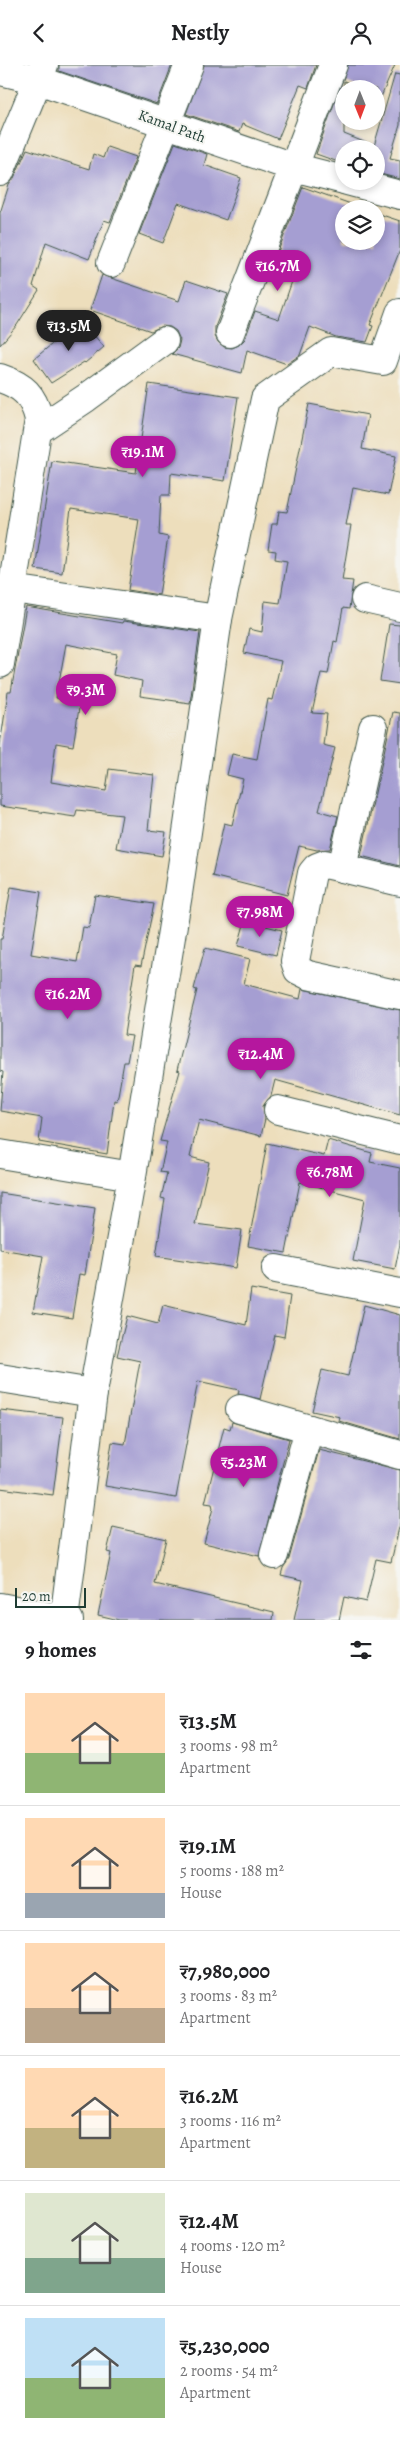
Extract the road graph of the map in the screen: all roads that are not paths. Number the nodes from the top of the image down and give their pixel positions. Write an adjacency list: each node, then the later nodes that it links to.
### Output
1 (189, 65): 5 (street)
2 (333, 65): 6 (street)
3 (0, 71): 4 (street, Kamal Path)
4 (41, 72): 5 (street, Kamal Path); 7 (street)
5 (166, 123): 6 (street, Kamal Path); 11 (street)
6 (293, 167): 8 (street, Kamal Path); 13 (street)
7 (0, 172)
8 (335, 178)
9 (380, 190): 10 (street, Kamal Path)
10 (400, 195)
11 (110, 263)
12 (400, 313): 20 (street)
13 (230, 333)
14 (164, 341): 16 (street)
15 (0, 378): 16 (street)
16 (38, 430): 17 (street)
17 (12, 589): 20 (street); 21 (street)
18 (365, 599): 19 (street)
19 (400, 607)
20 (218, 619): 29 (street)
21 (0, 664)
22 (373, 728): 23 (street)
23 (342, 868): 24 (street); 25 (street)
24 (400, 882)
25 (400, 995)
26 (278, 1110): 27 (street)
27 (400, 1140)
28 (0, 1155): 29 (street)
29 (132, 1176): 33 (street)
30 (276, 1269): 31 (street)
31 (400, 1293)
32 (0, 1378): 33 (street)
33 (92, 1393): 39 (street)
34 (240, 1409): 35 (street)
35 (309, 1429): 36 (street); 37 (street)
36 (400, 1455)
37 (274, 1555)
38 (0, 1607): 39 (street)
39 (66, 1620)

